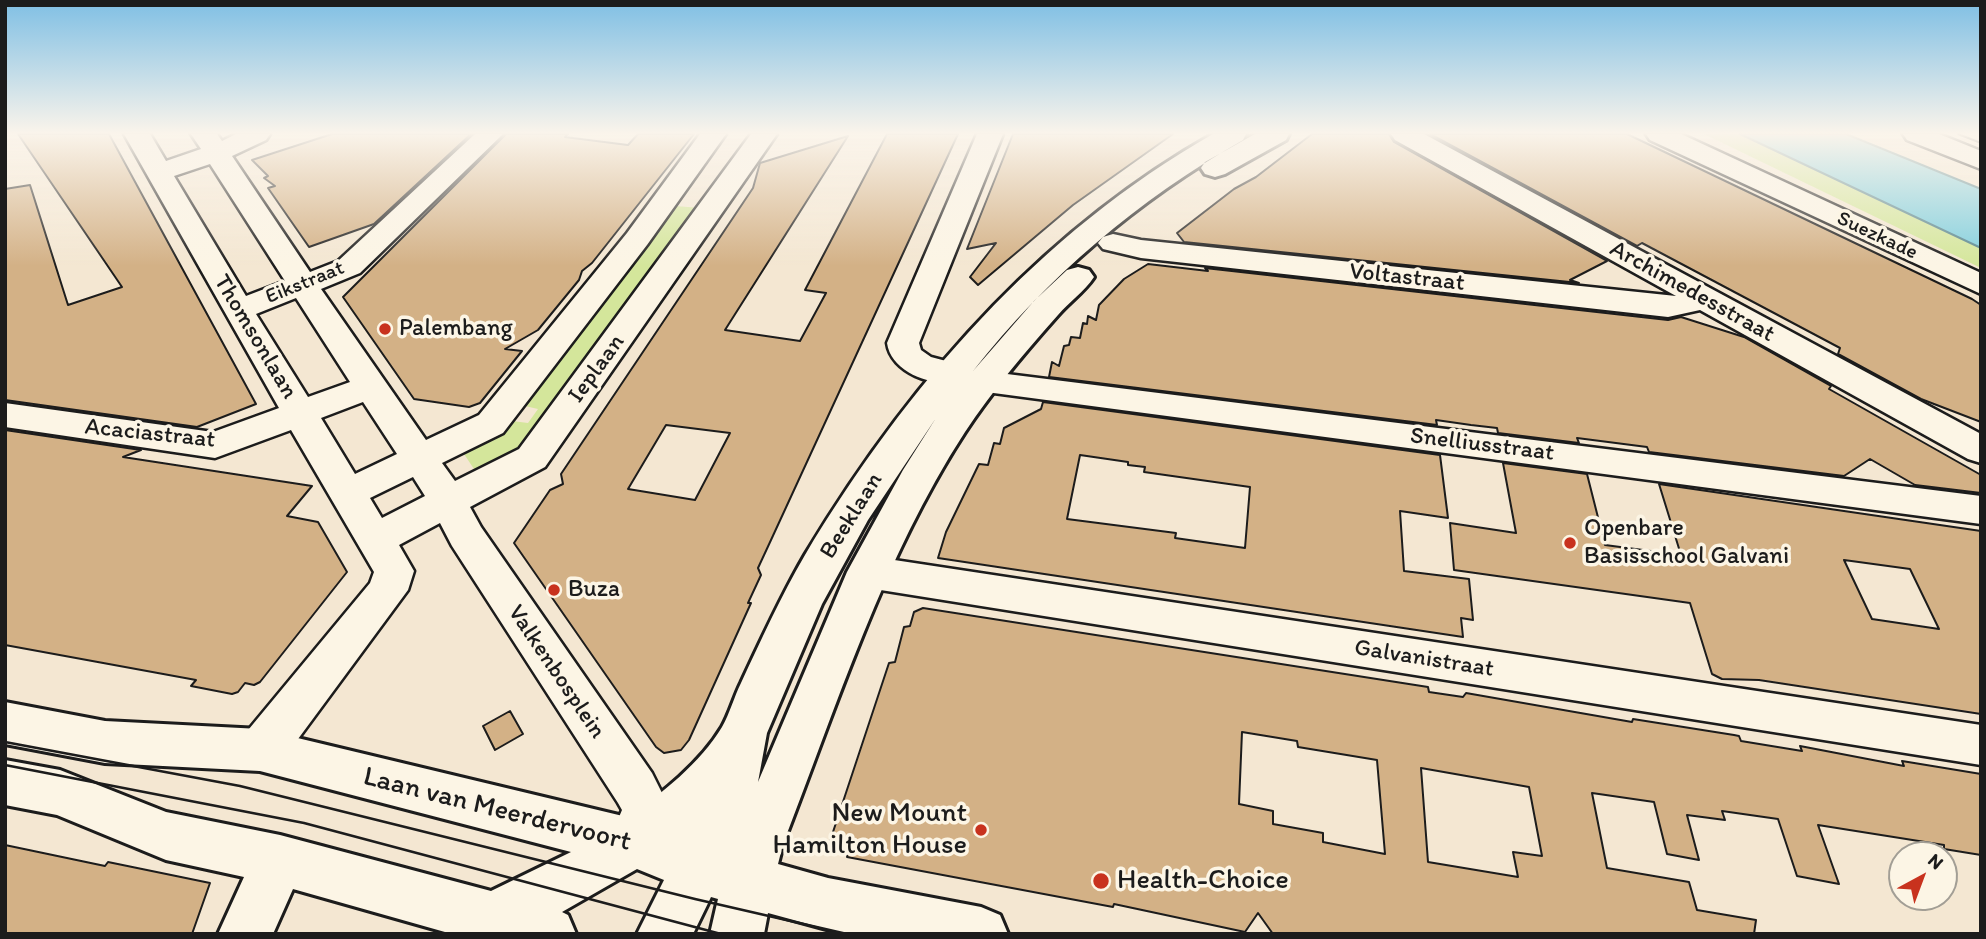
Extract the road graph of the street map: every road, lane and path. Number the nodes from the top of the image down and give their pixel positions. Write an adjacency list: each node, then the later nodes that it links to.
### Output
1 (161, 178): 15 (street, Thomsonlaan)
2 (233, 178): 12 (street)
3 (444, 178): 12 (street, Eikstraat)
4 (681, 178): 21 (street, Ieplaan)
5 (733, 178): 23 (street, Ieplaan)
6 (971, 178): 16 (street)
7 (1161, 178): 16 (street)
8 (1200, 178): 11 (street)
9 (1484, 178): 14 (street, Archimedesstraat)
10 (1752, 178): 13 (street, Suezkade)
11 (1113, 243): 14 (street, Voltastraat); 16 (street)
12 (304, 285): 15 (street, Eikstraat); 17 (street)
13 (1981, 285)
14 (1701, 297): 20 (street, Archimedesstraat)
15 (238, 310): 18 (street, Thomsonlaan)
16 (966, 377): 24 (street, Snelliusstraat); 26 (street, Beeklaan); 28 (street, Beeklaan)
17 (370, 387): 18 (street, Acaciastraat); 21 (street)
18 (301, 413): 19 (street, Acaciastraat); 22 (street, Thomsonlaan)
19 (5, 415)
20 (1981, 450)
21 (419, 461): 22 (street, Ieplaan); 23 (street)
22 (346, 494): 25 (street, Thomsonlaan)
23 (449, 502): 25 (street, Ieplaan); 32 (street, Valkenbosplein)
24 (1981, 510)
25 (374, 540): 30 (street)
26 (868, 572): 29 (street, Galvanistraat); 34 (street, Beeklaan)
27 (5, 723): 30 (street, Laan van Meerdervoort)
28 (742, 736): 32 (street); 34 (street, Beeklaan)
29 (1981, 745)
30 (260, 750): 32 (street, Laan van Meerdervoort)
31 (5, 782): 33 (street)
32 (632, 843): 34 (street, Laan van Meerdervoort); 35 (street)
33 (280, 860): 35 (street); 36 (street)
34 (724, 874): 38 (street, Beeklaan); 39 (street, Beeklaan); 40 (street, Laan van Meerdervoort)
35 (477, 926): 37 (street)
36 (245, 934)
37 (549, 934)
38 (664, 934)
39 (737, 934)
40 (981, 934)

